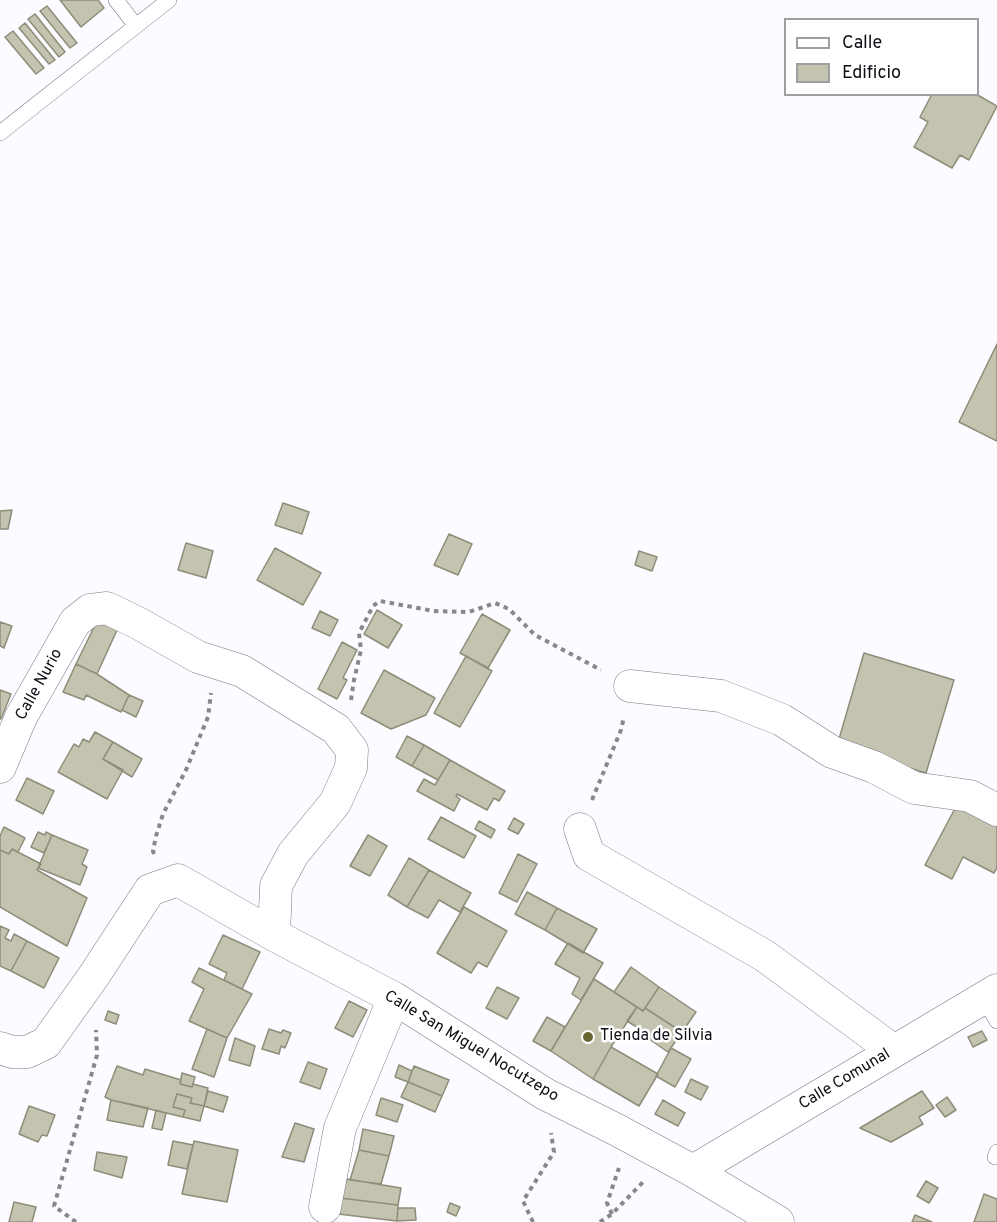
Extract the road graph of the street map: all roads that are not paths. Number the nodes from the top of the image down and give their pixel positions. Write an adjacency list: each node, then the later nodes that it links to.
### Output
1 (116, 0): 3 (lane)
2 (169, 0): 3 (lane)
3 (136, 26): 4 (lane)
4 (0, 134)
5 (630, 686): 7 (street)
6 (0, 767): 9 (street, Calle Nurio)
7 (997, 810)
8 (580, 829): 13 (street)
9 (274, 935): 10 (street, Calle San Miguel Nocutzepo); 12 (street, Calle San Miguel Nocutzepo)
10 (394, 998): 14 (street, Calle San Miguel Nocutzepo); 15 (street)
11 (993, 1003): 13 (street, Calle Comunal)
12 (13, 1050)
13 (894, 1051): 14 (street, Calle Comunal)
14 (693, 1171): 16 (street, Calle San Miguel Nocutzepo)
15 (325, 1207)
16 (778, 1222)

